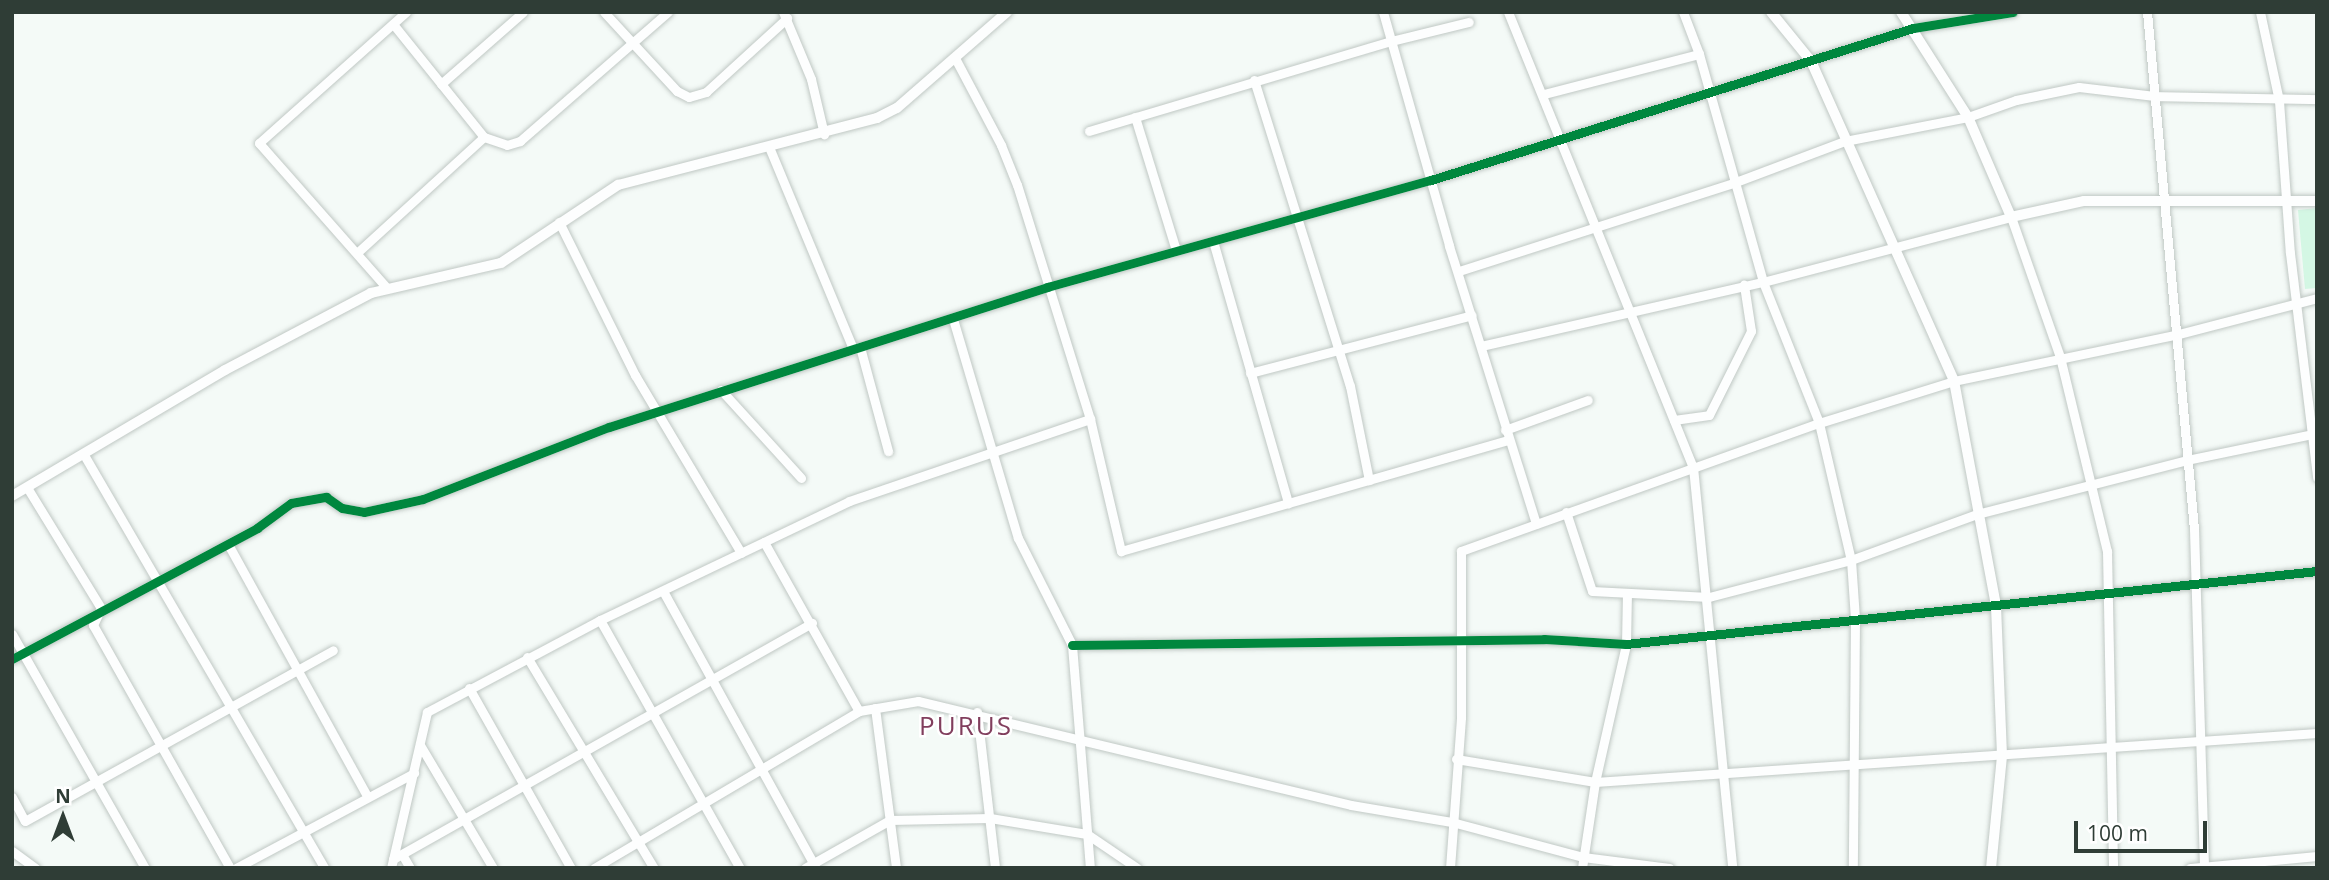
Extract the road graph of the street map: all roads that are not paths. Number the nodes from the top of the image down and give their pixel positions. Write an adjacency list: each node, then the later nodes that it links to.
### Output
1 (406, 12): 16 (street)
2 (523, 12): 24 (street)
3 (604, 12): 19 (street)
4 (668, 12): 19 (street)
5 (1007, 12): 21 (street)
6 (1383, 12): 18 (street)
7 (1508, 12): 26 (street)
8 (1683, 12): 20 (street)
9 (1771, 12): 22 (street)
10 (1900, 12): 17 (street)
11 (2013, 12): 17 (street)
12 (2147, 12): 27 (street)
13 (2260, 12): 29 (street)
14 (785, 15): 19 (street); 33 (street)
15 (1469, 22): 18 (street)
16 (393, 24): 24 (street); 50 (street)
17 (1913, 28): 22 (street); 31 (street)
18 (1391, 41): 23 (street); 38 (street)
19 (633, 45): 34 (street)
20 (1699, 54): 25 (street); 26 (street)
21 (956, 60): 33 (street); 55 (street)
22 (1811, 61): 25 (street); 36 (street)
23 (1254, 80): 30 (street); 43 (street)
24 (441, 84): 34 (street)
25 (1707, 92): 35 (street); 39 (street)
26 (1545, 94): 35 (street)
27 (2154, 96): 29 (street); 31 (street); 40 (street)
28 (2317, 99): 29 (street)
29 (2279, 101): 42 (street)
30 (1135, 117): 32 (street); 49 (street)
31 (1968, 117): 36 (street); 44 (street)
32 (1089, 131)
33 (824, 134): 37 (street)
34 (484, 137): 50 (street)
35 (1563, 138): 38 (street); 46 (street)
36 (1845, 141): 39 (street); 48 (street)
37 (769, 147): 45 (street); 63 (street)
38 (1431, 180): 43 (street); 51 (street)
39 (1733, 183): 46 (street); 52 (street)
40 (2164, 200): 42 (street); 44 (street); 61 (street)
41 (2317, 201): 42 (street)
42 (2286, 202): 57 (street)
43 (1295, 217): 47 (street); 64 (street)
44 (2011, 217): 48 (street); 65 (street)
45 (559, 222): 54 (street); 70 (street)
46 (1596, 228): 51 (street); 58 (street)
47 (1213, 241): 49 (street); 66 (street)
48 (1894, 248): 52 (street); 67 (street)
49 (1176, 250): 55 (street)
50 (359, 251): 54 (street)
51 (1459, 271): 59 (street)
52 (1763, 282): 53 (street); 73 (street)
53 (1744, 285): 58 (street); 72 (street)
54 (386, 287): 79 (street)
55 (1047, 288): 60 (street); 71 (street)
56 (2317, 298): 57 (street)
57 (2297, 305): 61 (street); 75 (street)
58 (1630, 310): 62 (street); 72 (street)
59 (1472, 315): 62 (street); 64 (street)
60 (953, 319): 63 (street); 78 (street)
61 (2175, 335): 65 (street); 80 (street)
62 (1481, 346): 74 (street)
63 (856, 348): 68 (street); 77 (street)
64 (1335, 349): 66 (street); 84 (street)
65 (2060, 357): 67 (street); 85 (street)
66 (1250, 373): 88 (street)
67 (1954, 382): 73 (street); 90 (street)
68 (722, 390): 70 (street); 83 (street)
69 (1588, 400): 74 (street)
70 (656, 412): 93 (street); 94 (street)
71 (1090, 419): 78 (street); 88 (street)
72 (1674, 420): 81 (street)
73 (1819, 423): 81 (street); 95 (street)
74 (1506, 430): 76 (street)
75 (2314, 434): 80 (street); 82 (street)
76 (1508, 440): 84 (street); 91 (street)
77 (888, 451)
78 (993, 452): 92 (street); 112 (street)
79 (85, 455): 86 (street); 97 (street)
80 (2187, 460): 85 (street); 98 (street)
81 (1693, 467): 89 (street); 102 (street)
82 (2317, 477)
83 (801, 478)
84 (1369, 480): 88 (street)
85 (2092, 483): 90 (street); 101 (street)
86 (27, 489): 87 (street); 104 (street)
87 (12, 496)
88 (1287, 503)
89 (1566, 512): 91 (street); 100 (street)
90 (1977, 514): 95 (street); 103 (street)
91 (1535, 524): 110 (street)
92 (764, 542): 94 (street); 107 (street)
93 (228, 544): 97 (street); 117 (street)
94 (741, 553): 99 (street)
95 (1851, 559): 102 (street); 105 (street)
96 (2317, 571): 98 (street)
97 (157, 579): 104 (street); 120 (street)
98 (2197, 584): 101 (street); 127 (street)
99 (663, 591): 106 (street); 118 (street)
100 (1627, 593): 102 (street); 111 (street)
101 (2111, 593): 103 (street); 130 (street)
102 (1709, 597): 109 (street)
103 (1996, 606): 105 (street); 132 (street)
104 (101, 608): 114 (street); 128 (street)
105 (1855, 619): 109 (street); 134 (street)
106 (600, 620): 115 (street); 124 (street)
107 (812, 623): 118 (street); 122 (street)
108 (12, 634): 114 (street)
109 (1710, 635): 111 (street); 137 (street)
110 (1462, 640): 111 (street); 112 (street); 133 (street)
111 (1626, 644): 139 (street)
112 (1072, 645): 126 (street)
113 (333, 650): 117 (street)
114 (25, 652): 116 (street); 138 (street)
115 (527, 657): 119 (street); 131 (street)
116 (12, 659)
117 (295, 672): 120 (street); 141 (street)
118 (713, 680): 124 (street); 135 (street)
119 (469, 688): 129 (street); 140 (street)
120 (230, 706): 128 (street); 148 (street)
121 (875, 708): 122 (street); 123 (street); 146 (street)
122 (859, 711): 135 (street)
123 (977, 712): 126 (street); 144 (street)
124 (652, 714): 131 (street); 143 (street)
125 (2317, 733): 127 (street)
126 (1076, 736): 147 (street); 149 (street)
127 (2198, 740): 130 (street); 157 (street)
128 (163, 744): 138 (street); 160 (street)
129 (420, 745): 136 (street); 145 (street)
130 (2109, 745): 132 (street); 179 (street)
131 (587, 751): 140 (street); 150 (street)
132 (2002, 756): 134 (street); 178 (street)
133 (1456, 759): 139 (street); 147 (street)
134 (1856, 765): 137 (street); 177 (street)
135 (763, 770): 143 (street); 156 (street)
136 (414, 773): 141 (street); 155 (street)
137 (1721, 774): 139 (street); 176 (street)
138 (97, 781): 142 (street); 159 (street)
139 (1595, 782): 154 (street)
140 (525, 787): 145 (street); 165 (street)
141 (367, 796): 148 (street)
142 (12, 797)
143 (702, 804): 150 (street); 168 (street)
144 (990, 818): 146 (street); 149 (street); 170 (street)
145 (464, 820): 152 (street); 164 (street)
146 (890, 820): 156 (street); 169 (street)
147 (1452, 822): 154 (street); 173 (street)
148 (303, 832): 161 (street); 162 (street)
149 (1087, 834): 171 (street); 172 (street)
150 (639, 841): 166 (street); 167 (street)
151 (12, 851): 158 (street)
152 (403, 856): 155 (street); 163 (street)
153 (2317, 856): 157 (street)
154 (1583, 857): 174 (street); 175 (street)
155 (392, 864)
156 (811, 866)
157 (2204, 867): 180 (street)
158 (35, 868)
159 (145, 868)
160 (230, 868)
161 (236, 868)
162 (324, 868)
163 (410, 868)
164 (493, 868)
165 (571, 868)
166 (594, 868)
167 (654, 868)
168 (740, 868)
169 (896, 868)
170 (995, 868)
171 (1090, 868)
172 (1137, 868)
173 (1450, 868)
174 (1582, 868)
175 (1669, 868)
176 (1732, 868)
177 (1853, 868)
178 (1991, 868)
179 (2113, 868)
180 (2190, 868)

